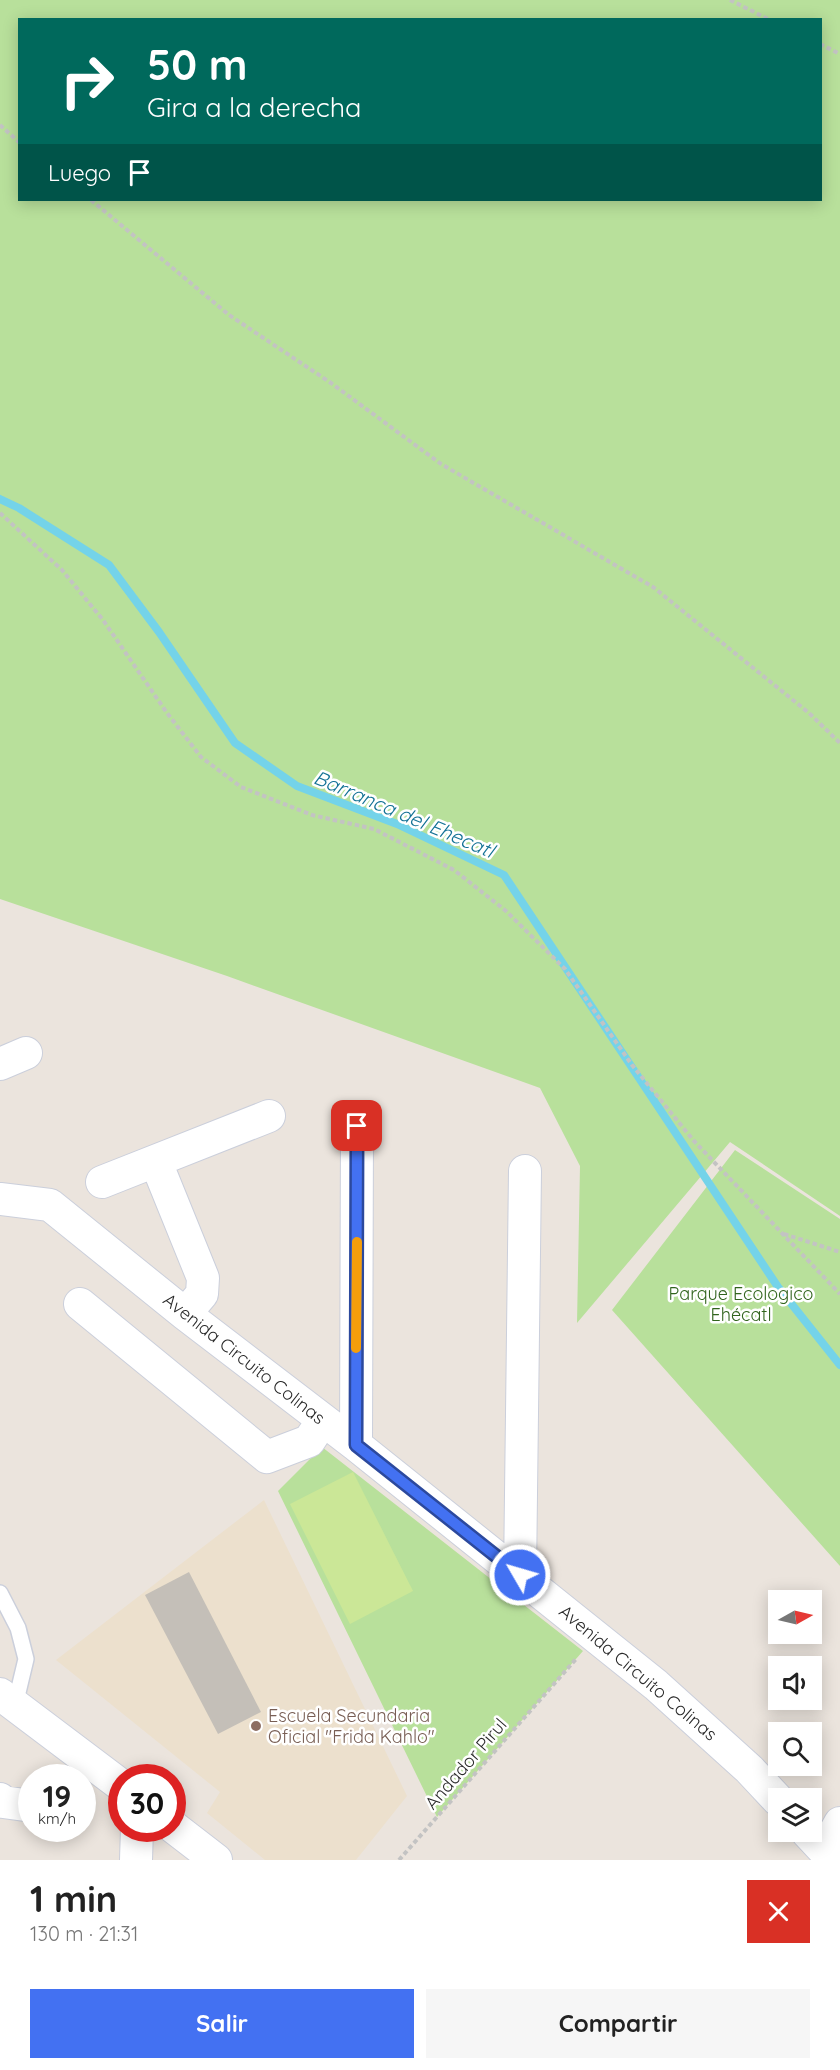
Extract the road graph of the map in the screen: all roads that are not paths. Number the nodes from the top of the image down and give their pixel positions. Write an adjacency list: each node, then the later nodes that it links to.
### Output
1 (269, 1116): 3 (street)
2 (357, 1126): 10 (street)
3 (156, 1162): 5 (street); 8 (street)
4 (525, 1172): 11 (street)
5 (102, 1182)
6 (0, 1199): 8 (street, Avenida Circuito Colinas)
7 (81, 1304): 9 (street)
8 (185, 1314): 9 (street, Avenida Circuito Colinas)
9 (323, 1420): 10 (street, Avenida Circuito Colinas)
10 (356, 1445): 11 (street, Avenida Circuito Colinas)
11 (520, 1575): 15 (street, Avenida Circuito Colinas)
12 (0, 1593): 13 (lane)
13 (8, 1700): 14 (street)
14 (72, 1764)
15 (768, 1789)
16 (0, 1799): 17 (street)
17 (18, 1804)
18 (840, 1823): 21 (street)
19 (186, 1837): 23 (street)
20 (136, 1842): 22 (street)
21 (821, 1847)
22 (136, 1860)
23 (216, 1860)

